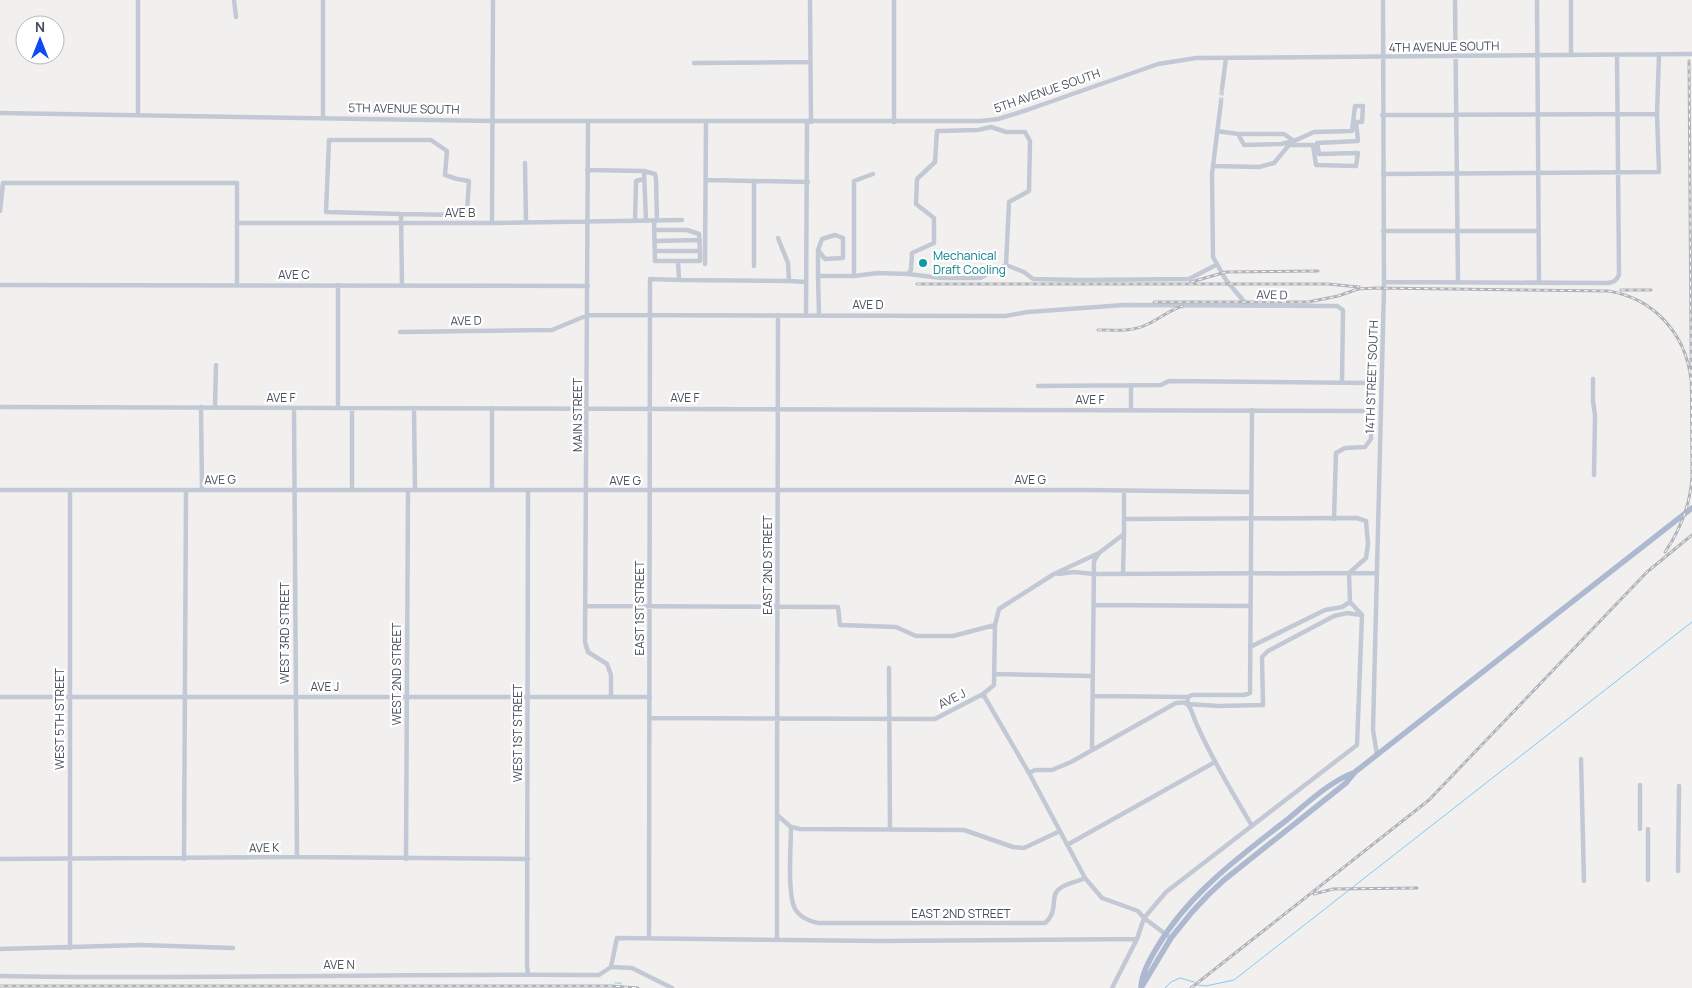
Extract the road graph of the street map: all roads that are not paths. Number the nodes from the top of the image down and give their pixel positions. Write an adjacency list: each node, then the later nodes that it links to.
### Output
1 (138, 0): 26 (street)
2 (234, 0): 11 (street)
3 (324, 0): 32 (street)
4 (493, 0): 33 (street)
5 (810, 0): 21 (street)
6 (894, 0): 37 (street)
7 (1383, 0): 20 (street, 14TH STREET SOUTH)
8 (1456, 0): 16 (street)
9 (1537, 0): 17 (street)
10 (1571, 0): 15 (street)
11 (236, 17)
12 (1617, 54): 13 (street, 4TH AVENUE SOUTH); 15 (street, 4TH AVENUE SOUTH); 30 (street)
13 (1659, 54): 14 (street, 4TH AVENUE SOUTH); 31 (street)
14 (1692, 54)
15 (1571, 55): 17 (street, 4TH AVENUE SOUTH)
16 (1456, 56): 17 (street, 4TH AVENUE SOUTH); 20 (street, 4TH AVENUE SOUTH); 28 (street)
17 (1538, 56): 29 (street)
18 (1196, 58): 19 (street, 4TH AVENUE SOUTH); 37 (street, 5TH AVENUE SOUTH)
19 (1226, 58): 20 (street, 4TH AVENUE SOUTH); 23 (street)
20 (1382, 58): 27 (street, 14TH STREET SOUTH)
21 (810, 62): 22 (street); 36 (street)
22 (694, 63)
23 (1222, 89)
24 (1220, 102): 38 (street)
25 (0, 113): 26 (street, 5TH AVENUE SOUTH)
26 (138, 114): 32 (street, 5TH AVENUE SOUTH)
27 (1382, 114): 28 (street); 49 (street, 14TH STREET SOUTH)
28 (1457, 114): 29 (street); 46 (street)
29 (1538, 114): 30 (street); 47 (street)
30 (1618, 114): 31 (street); 45 (street)
31 (1657, 114): 45 (street)
32 (324, 117): 33 (street, 5TH AVENUE SOUTH)
33 (492, 121): 34 (street, 5TH AVENUE SOUTH); 64 (street)
34 (588, 121): 35 (street, 5TH AVENUE SOUTH); 43 (street, MAIN STREET)
35 (706, 122): 36 (street, 5TH AVENUE SOUTH); 51 (street)
36 (809, 122): 37 (street, 5TH AVENUE SOUTH); 53 (street)
37 (894, 122)
38 (1217, 131): 39 (street); 42 (street)
39 (1238, 134): 40 (street); 40 (street)
40 (1294, 141): 42 (street)
41 (525, 163): 62 (street)
42 (1213, 166): 78 (street)
43 (587, 170): 44 (street); 58 (street, MAIN STREET)
44 (644, 171): 50 (street); 56 (street)
45 (1618, 172): 47 (street); 88 (street)
46 (1457, 173): 47 (street); 49 (street); 67 (street)
47 (1538, 173): 68 (street)
48 (873, 174): 82 (street)
49 (1383, 174): 66 (street, 14TH STREET SOUTH)
50 (644, 179): 59 (street); 60 (street)
51 (706, 180): 52 (street); 76 (street)
52 (754, 181): 53 (street); 79 (street)
53 (808, 182): 85 (street)
54 (0, 211): 61 (street)
55 (401, 214): 55 (street); 63 (street)
56 (655, 220): 57 (street, AVE B); 60 (street, AVE B); 65 (street)
57 (682, 220)
58 (588, 221): 59 (street, AVE B); 62 (street, AVE B); 93 (street, MAIN STREET)
59 (635, 221): 60 (street, AVE B)
60 (646, 221)
61 (237, 222): 63 (street, AVE B); 92 (street)
62 (526, 222): 64 (street, AVE B)
63 (402, 223): 64 (street, AVE B); 91 (street)
64 (492, 223)
65 (654, 230): 70 (street); 71 (street)
66 (1383, 231): 67 (street); 86 (street, 14TH STREET SOUTH)
67 (1458, 231): 68 (street); 87 (street)
68 (1538, 231): 88 (street)
69 (778, 238): 84 (street)
70 (700, 240): 71 (street); 73 (street)
71 (654, 241): 72 (street)
72 (655, 250): 73 (street); 75 (street)
73 (700, 250): 75 (street)
74 (818, 250): 74 (street); 81 (street)
75 (678, 261): 83 (street)
76 (705, 264)
77 (1006, 265): 78 (street); 80 (street); 80 (street)
78 (1216, 265): 94 (street)
79 (754, 266)
80 (908, 274): 82 (street)
81 (818, 276): 82 (street); 99 (street)
82 (854, 276)
83 (679, 280): 84 (street); 96 (street, EAST 1ST STREET)
84 (789, 281): 85 (street)
85 (806, 282): 98 (street)
86 (1384, 282): 87 (street); 145 (street, 14TH STREET SOUTH)
87 (1458, 282): 88 (street)
88 (1538, 283)
89 (0, 285): 92 (street, AVE C)
90 (338, 285): 91 (street, AVE C); 92 (street, AVE C); 110 (street)
91 (402, 285): 93 (street, AVE C)
92 (237, 286)
93 (588, 286): 95 (street, MAIN STREET)
94 (1247, 305): 99 (street, AVE D); 103 (street, AVE D)
95 (588, 315): 96 (street, AVE D); 100 (street, AVE D); 114 (street, MAIN STREET)
96 (650, 315): 97 (street, AVE D); 115 (street, EAST 1ST STREET)
97 (778, 315): 98 (street, AVE D); 116 (street, EAST 2ND STREET)
98 (806, 315): 99 (street, AVE D)
99 (819, 315)
100 (400, 332)
101 (216, 365): 108 (street)
102 (1593, 379): 120 (street)
103 (1342, 382): 104 (street); 119 (street)
104 (1131, 385): 105 (street); 117 (street)
105 (1038, 386)
106 (0, 407): 107 (street, AVE F)
107 (201, 407): 108 (street, AVE F); 123 (street)
108 (215, 407): 109 (street, AVE F)
109 (294, 408): 110 (street, AVE F); 124 (street, WEST 3RD STREET)
110 (338, 408): 111 (street, AVE F)
111 (352, 408): 112 (street, AVE F); 125 (street)
112 (414, 408): 113 (street, AVE F); 127 (street)
113 (492, 408): 114 (street, AVE F); 128 (street)
114 (588, 408): 115 (street, AVE F); 132 (street, MAIN STREET)
115 (650, 408): 116 (street, AVE F); 133 (street, EAST 1ST STREET)
116 (779, 409): 117 (street, AVE F); 129 (street, EAST 2ND STREET)
117 (1131, 410): 118 (street, AVE F)
118 (1252, 410): 119 (street, AVE F); 135 (street)
119 (1371, 411): 139 (street)
120 (1594, 475)
121 (0, 490): 122 (street, AVE G)
122 (70, 490): 130 (street, AVE G); 161 (street, WEST 5TH STREET)
123 (202, 490): 124 (street, AVE G); 130 (street, AVE G)
124 (295, 490): 125 (street, AVE G); 165 (street, WEST 3RD STREET)
125 (352, 490): 126 (street, AVE G)
126 (408, 490): 127 (street, AVE G); 166 (street, WEST 2ND STREET)
127 (415, 490): 128 (street, AVE G)
128 (492, 490): 131 (street, AVE G)
129 (778, 490): 133 (street, AVE G); 134 (street, AVE G); 151 (street, EAST 2ND STREET)
130 (186, 491): 164 (street)
131 (528, 491): 132 (street, AVE G); 167 (street, WEST 1ST STREET)
132 (587, 491): 133 (street, AVE G); 150 (street, MAIN STREET)
133 (650, 491): 153 (street, EAST 1ST STREET)
134 (1124, 491): 135 (street, AVE G); 138 (street)
135 (1250, 492): 137 (street)
136 (1692, 508): 176 (main road)
137 (1250, 518): 138 (street); 139 (street); 143 (street)
138 (1125, 519): 140 (street)
139 (1334, 519): 144 (street)
140 (1124, 534): 141 (street); 142 (street)
141 (1099, 553): 146 (street); 147 (street)
142 (1124, 573): 143 (street); 147 (street)
143 (1250, 573): 144 (street); 152 (street)
144 (1348, 573): 145 (street); 148 (street)
145 (1376, 573): 176 (street, 14TH STREET SOUTH)
146 (1054, 574): 147 (street); 155 (street)
147 (1094, 574): 149 (street)
148 (1350, 602): 154 (street); 156 (street)
149 (1094, 605): 152 (street); 159 (street)
150 (586, 606): 153 (street); 169 (street, MAIN STREET)
151 (778, 606): 153 (street); 155 (street); 173 (street, EAST 2ND STREET)
152 (1250, 606): 156 (street)
153 (650, 607): 170 (street, EAST 1ST STREET)
154 (1362, 615): 171 (street); 184 (street)
155 (995, 625): 158 (street)
156 (1250, 647): 168 (street)
157 (889, 668): 174 (street)
158 (996, 674): 159 (street); 160 (street, AVE J)
159 (1093, 676): 162 (street)
160 (984, 694): 174 (street, AVE J); 180 (street)
161 (70, 696): 163 (street, AVE J); 164 (street, AVE J); 193 (street, WEST 5TH STREET)
162 (1094, 696): 168 (street); 175 (street)
163 (0, 697)
164 (184, 697): 165 (street, AVE J); 194 (street)
165 (295, 697): 166 (street, AVE J); 191 (street, WEST 3RD STREET)
166 (406, 697): 167 (street, AVE J); 195 (street, WEST 2ND STREET)
167 (528, 697): 169 (street, AVE J); 196 (street, WEST 1ST STREET)
168 (1188, 697): 171 (street)
169 (611, 698): 170 (street, AVE J)
170 (650, 698): 172 (street, EAST 1ST STREET)
171 (1187, 704): 175 (street); 178 (street)
172 (649, 718): 173 (street, AVE J); 203 (street, EAST 1ST STREET)
173 (778, 719): 174 (street, AVE J); 183 (street, EAST 2ND STREET)
174 (889, 719): 188 (street)
175 (1092, 750): 180 (street)
176 (1376, 755): 179 (main road)
177 (1581, 759): 200 (street)
178 (1215, 762): 184 (street); 190 (street)
179 (1355, 772): 202 (main road); 204 (main road)
180 (1028, 773): 189 (street)
181 (1640, 785): 186 (street)
182 (1679, 786): 197 (street)
183 (777, 815): 185 (street); 206 (street, EAST 2ND STREET)
184 (1252, 826): 201 (street)
185 (791, 827): 188 (street); 198 (street, EAST 2ND STREET)
186 (1640, 829)
187 (1648, 829): 199 (street)
188 (890, 830): 189 (street)
189 (1060, 831): 190 (street)
190 (1067, 845): 198 (street)
191 (297, 857): 194 (street, AVE K); 195 (street, AVE K)
192 (0, 859): 193 (street, AVE K)
193 (70, 859): 194 (street, AVE K); 208 (street, WEST 5TH STREET)
194 (184, 859)
195 (406, 859): 196 (street, AVE K)
196 (528, 859): 211 (street, WEST 1ST STREET)
197 (1678, 871)
198 (1085, 878): 201 (street)
199 (1648, 880)
200 (1584, 881)
201 (1144, 918): 202 (street); 205 (street)
202 (1166, 934): 204 (street); 215 (main road)
203 (649, 938): 206 (street); 210 (street)
204 (1172, 938): 215 (main road)
205 (1137, 939): 206 (street); 214 (street)
206 (777, 940)
207 (0, 948): 208 (street)
208 (70, 948): 209 (street)
209 (233, 948)
210 (611, 967): 211 (street, AVE N); 213 (street, AVE N)
211 (528, 974): 212 (street, AVE N)
212 (0, 976)
213 (672, 988)
214 (1112, 988)
215 (1141, 988)

